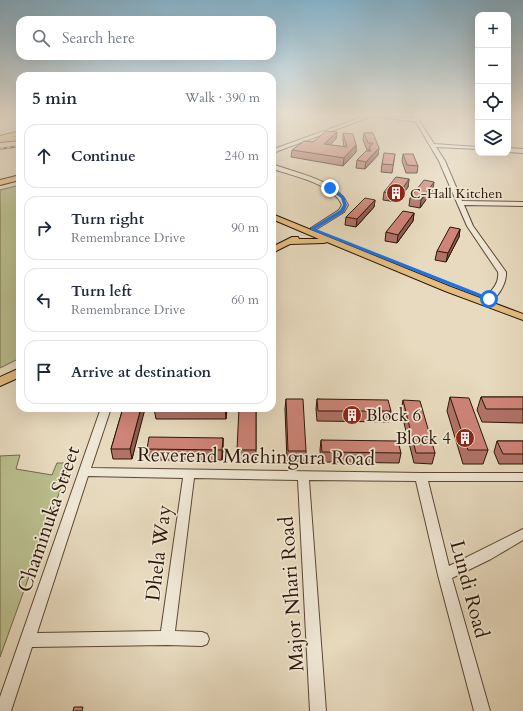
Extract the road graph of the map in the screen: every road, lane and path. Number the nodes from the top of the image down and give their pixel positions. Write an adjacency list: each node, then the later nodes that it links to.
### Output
1 (434, 147): 9 (street)
2 (511, 150): 3 (street)
3 (523, 151)
4 (276, 168): 13 (street)
5 (16, 178): 6 (highway)
6 (0, 183)
7 (16, 183): 8 (highway)
8 (0, 187)
9 (461, 203): 10 (street); 17 (street)
10 (523, 204)
11 (276, 214): 13 (main road)
12 (276, 217): 13 (main road)
13 (311, 230): 14 (main road); 15 (main road); 17 (main road)
14 (288, 242): 15 (main road); 16 (main road)
15 (338, 243): 17 (main road)
16 (276, 248)
17 (486, 301): 18 (main road); 19 (main road)
18 (523, 311)
19 (523, 317)
20 (16, 374): 21 (main road)
21 (0, 382)
22 (105, 412): 23 (street, Chaminuka Street)
23 (85, 472): 24 (street, Reverend Machingura Road); 32 (street, Chaminuka Street)
24 (189, 473): 25 (street, Reverend Machingura Road); 30 (street, Dhela Way)
25 (303, 475): 26 (street, Reverend Machingura Road); 34 (street, Major Nhari Road)
26 (421, 477): 27 (street, Reverend Machingura Road); 29 (street, Lundi Road)
27 (523, 477)
28 (523, 534): 29 (street)
29 (445, 575): 35 (street, Lundi Road)
30 (168, 638): 31 (street); 32 (street)
31 (202, 639)
32 (27, 640): 33 (street, Chaminuka Street)
33 (3, 711)
34 (318, 711)
35 (482, 711)

